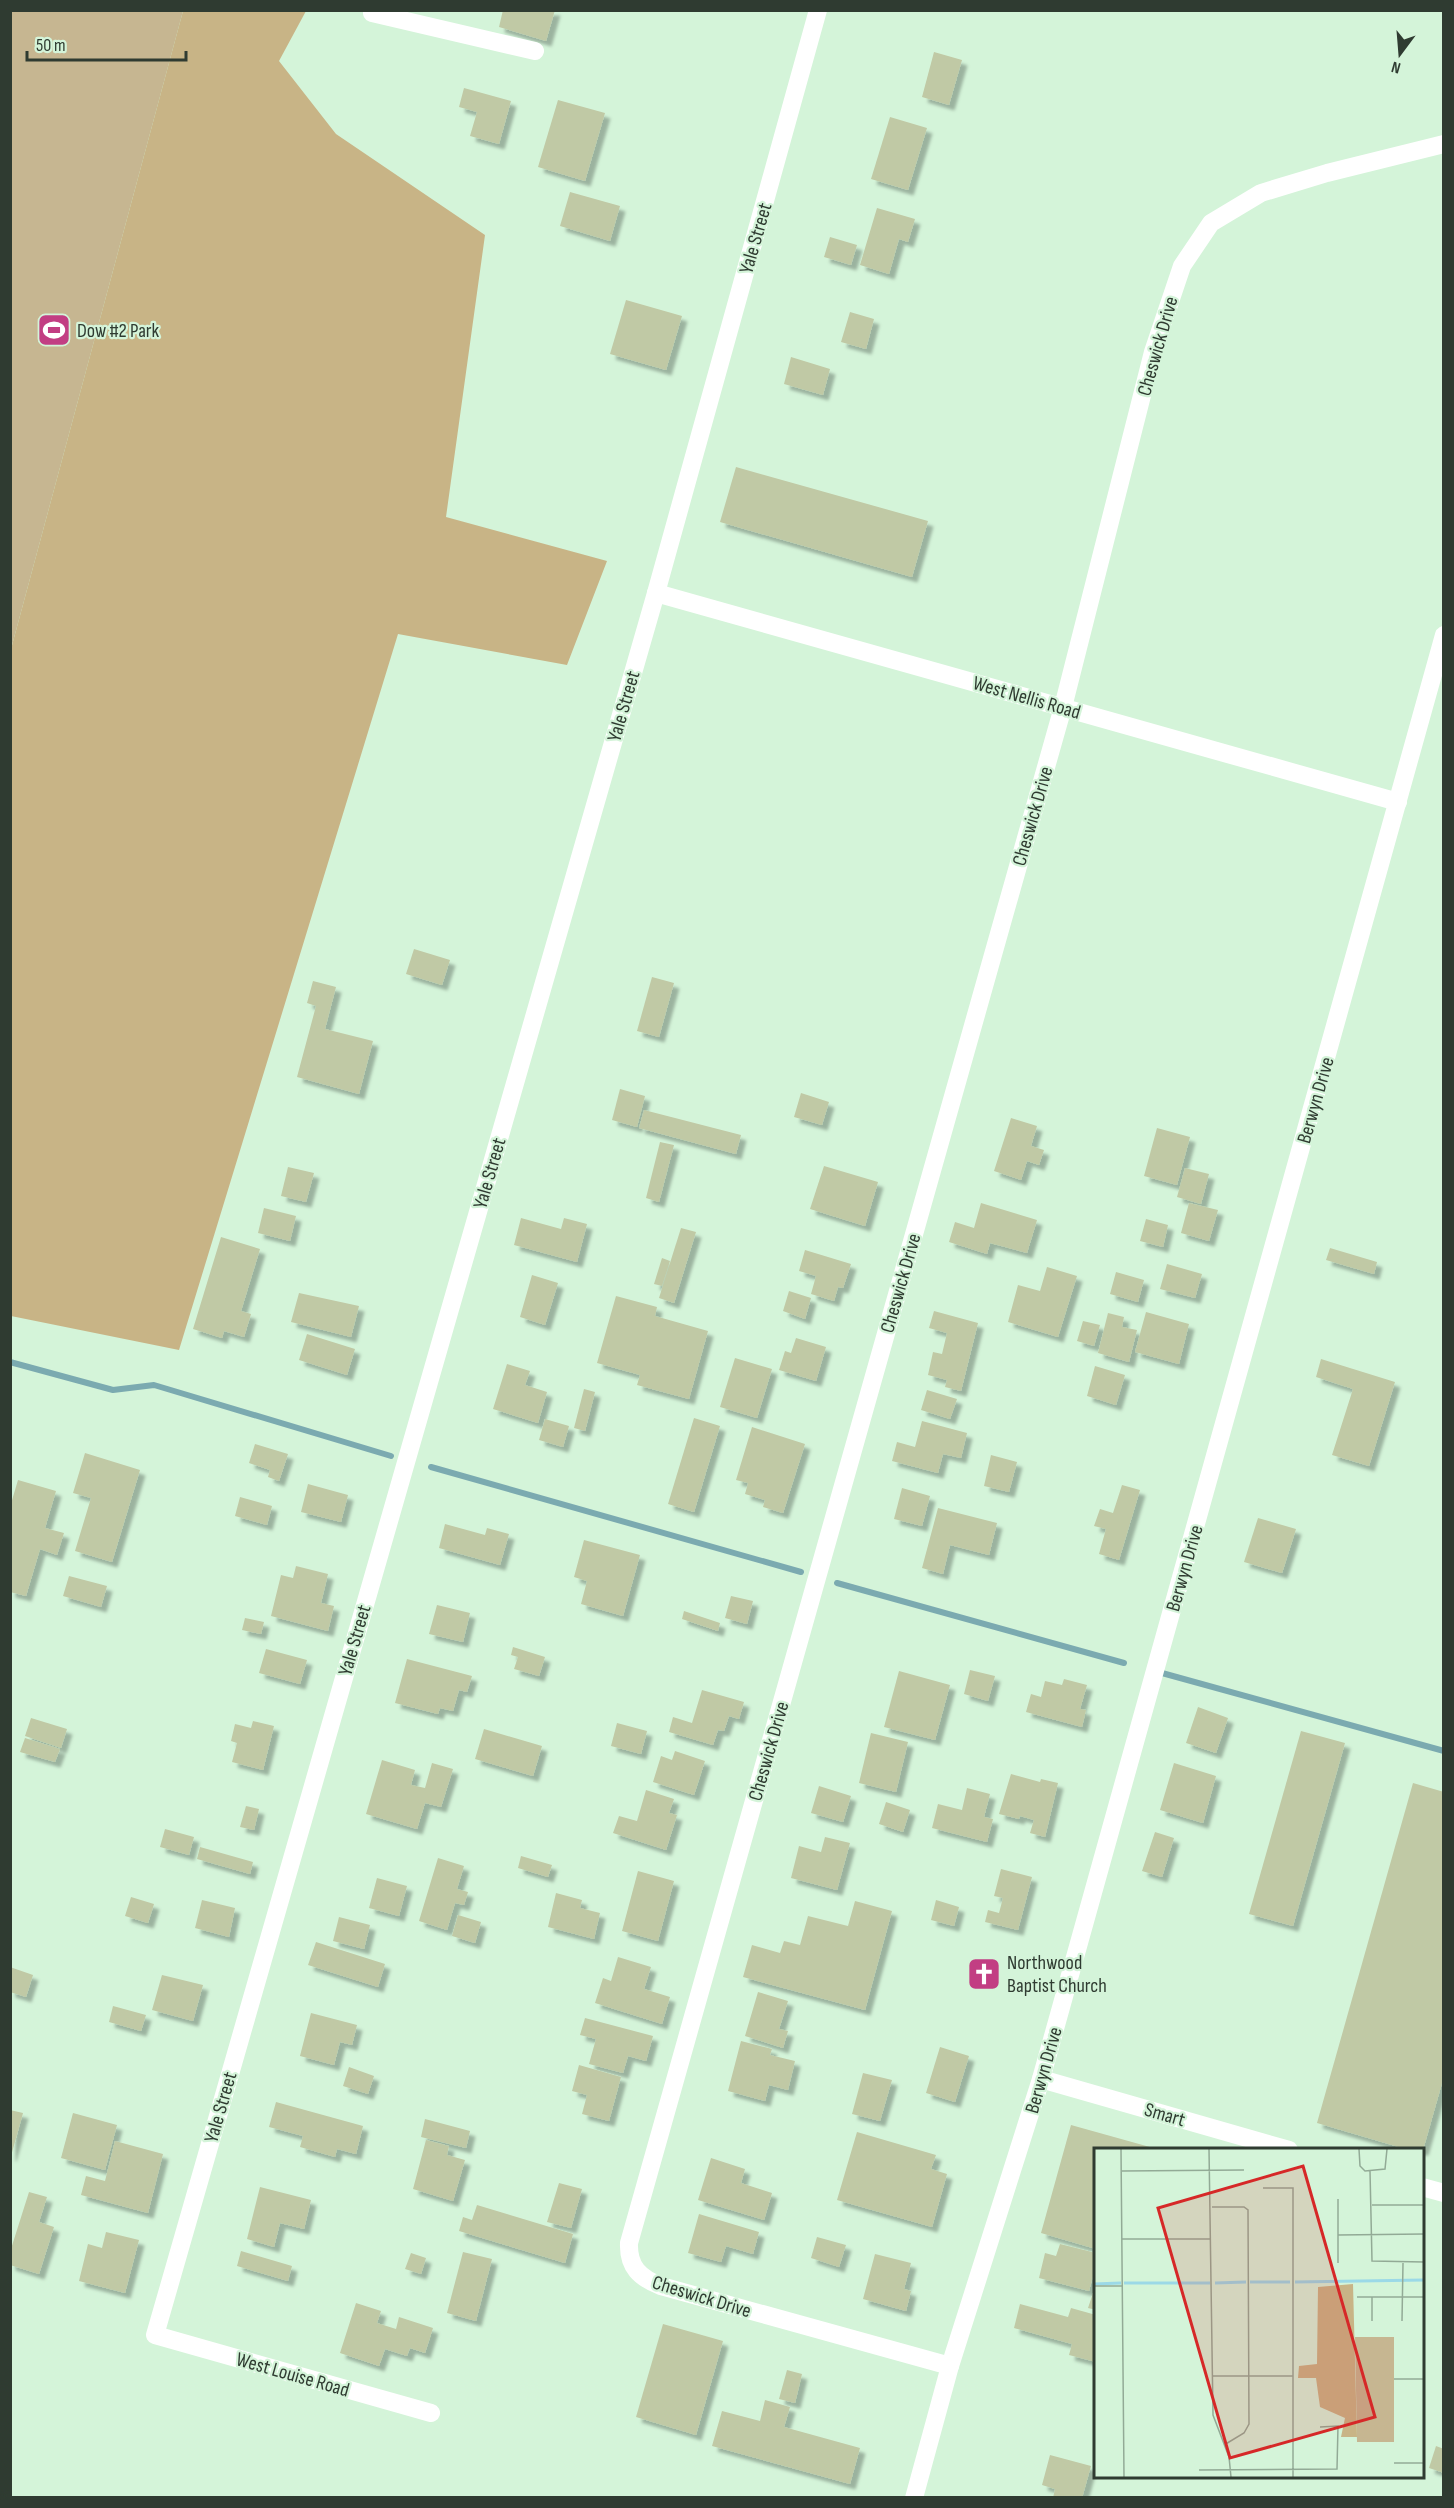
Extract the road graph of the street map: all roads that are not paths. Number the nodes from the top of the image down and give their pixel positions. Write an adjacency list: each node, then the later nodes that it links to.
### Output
1 (818, 10): 5 (street, Yale Street)
2 (372, 12): 3 (street)
3 (535, 51)
4 (1443, 144): 7 (street, Cheswick Drive)
5 (656, 592): 7 (street, West Nellis Road); 13 (street, Yale Street)
6 (1443, 635): 8 (street, Berwyn Drive)
7 (1062, 707): 8 (street, West Nellis Road); 14 (street, Cheswick Drive)
8 (1398, 802): 9 (street, Berwyn Drive)
9 (1041, 2079): 10 (street, Smart); 14 (street, Berwyn Drive)
10 (1282, 2148)
11 (1424, 2188): 12 (street)
12 (1443, 2193)
13 (155, 2335): 15 (street, West Louise Road)
14 (950, 2366): 16 (street, Berwyn Drive)
15 (431, 2413)
16 (915, 2498)

